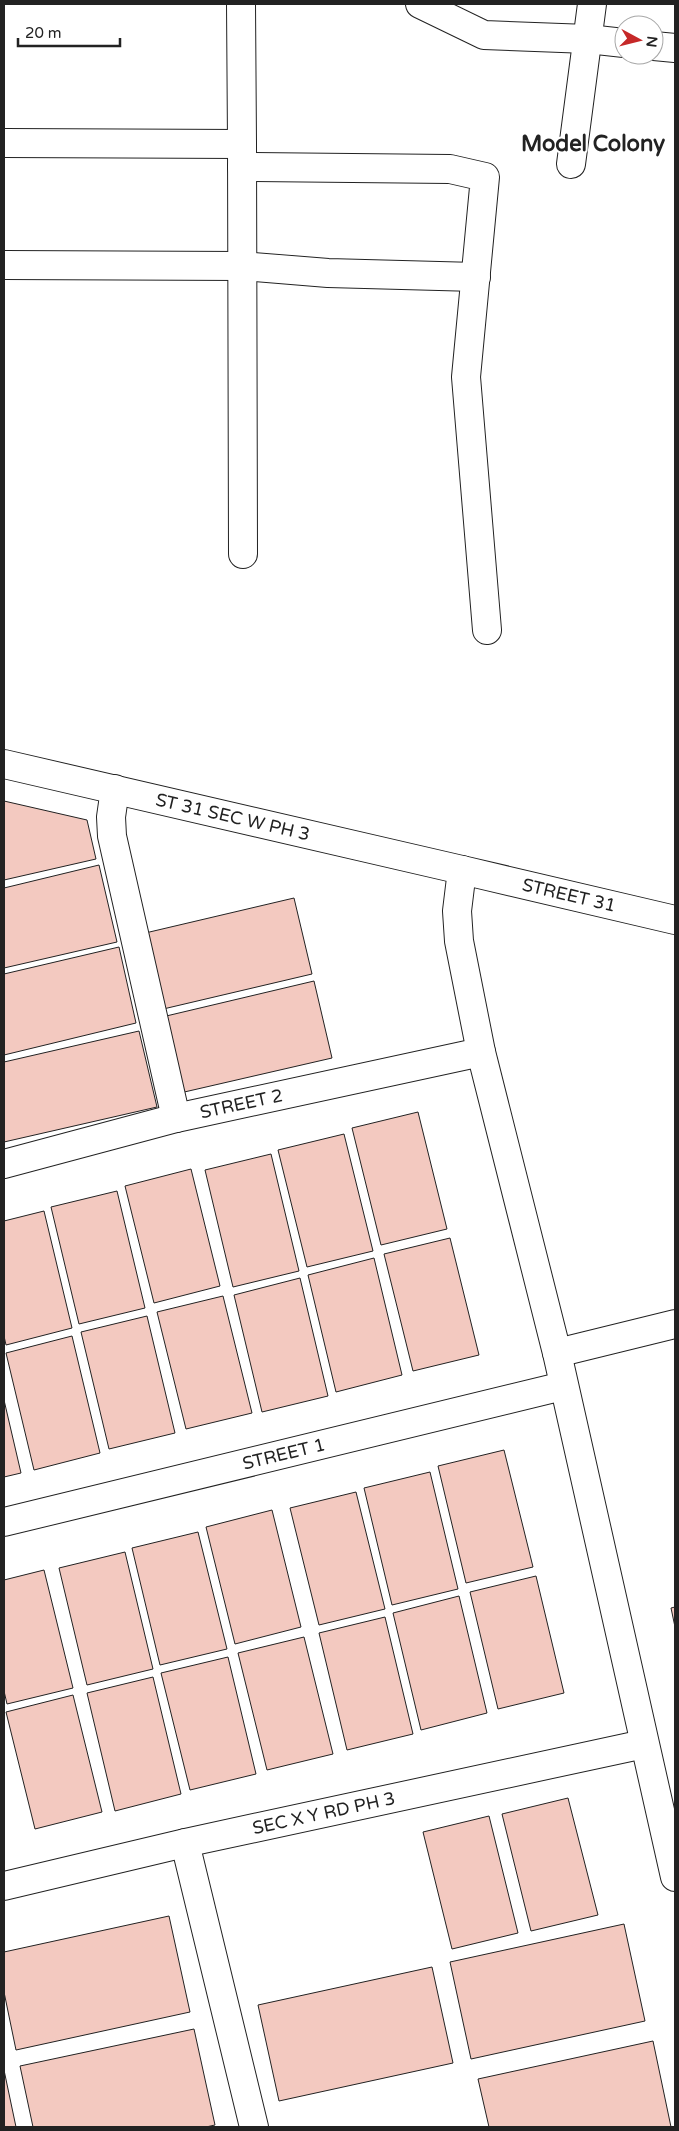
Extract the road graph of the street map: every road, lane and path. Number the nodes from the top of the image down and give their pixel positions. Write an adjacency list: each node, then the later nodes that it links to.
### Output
1 (241, 4): 7 (street)
2 (420, 4): 4 (street)
3 (592, 4): 4 (street)
4 (588, 39): 5 (street); 8 (street)
5 (614, 42)
6 (4, 143): 7 (street)
7 (242, 155): 10 (street); 11 (street)
8 (571, 164)
9 (4, 265): 10 (street)
10 (242, 266): 11 (street); 12 (street)
11 (476, 276): 13 (street)
12 (243, 554)
13 (487, 630)
14 (4, 764): 15 (street, ST 31 SEC W PH 3)
15 (115, 789): 16 (street, ST 31 SEC W PH 3); 19 (street)
16 (462, 870): 17 (street, STREET 31); 18 (street)
17 (675, 920)
18 (481, 1052): 19 (street, STREET 2); 22 (street)
19 (176, 1118): 20 (street, STREET 2)
20 (4, 1164)
21 (675, 1324): 22 (street)
22 (557, 1353): 23 (street)
23 (563, 1386): 24 (street, STREET 1); 25 (street)
24 (4, 1522)
25 (644, 1744): 26 (street, SEC X Y RD PH 3); 27 (street)
26 (185, 1843): 28 (street, SEC X Y RD PH 3); 29 (street)
27 (675, 1878)
28 (4, 1886)
29 (254, 2127)

